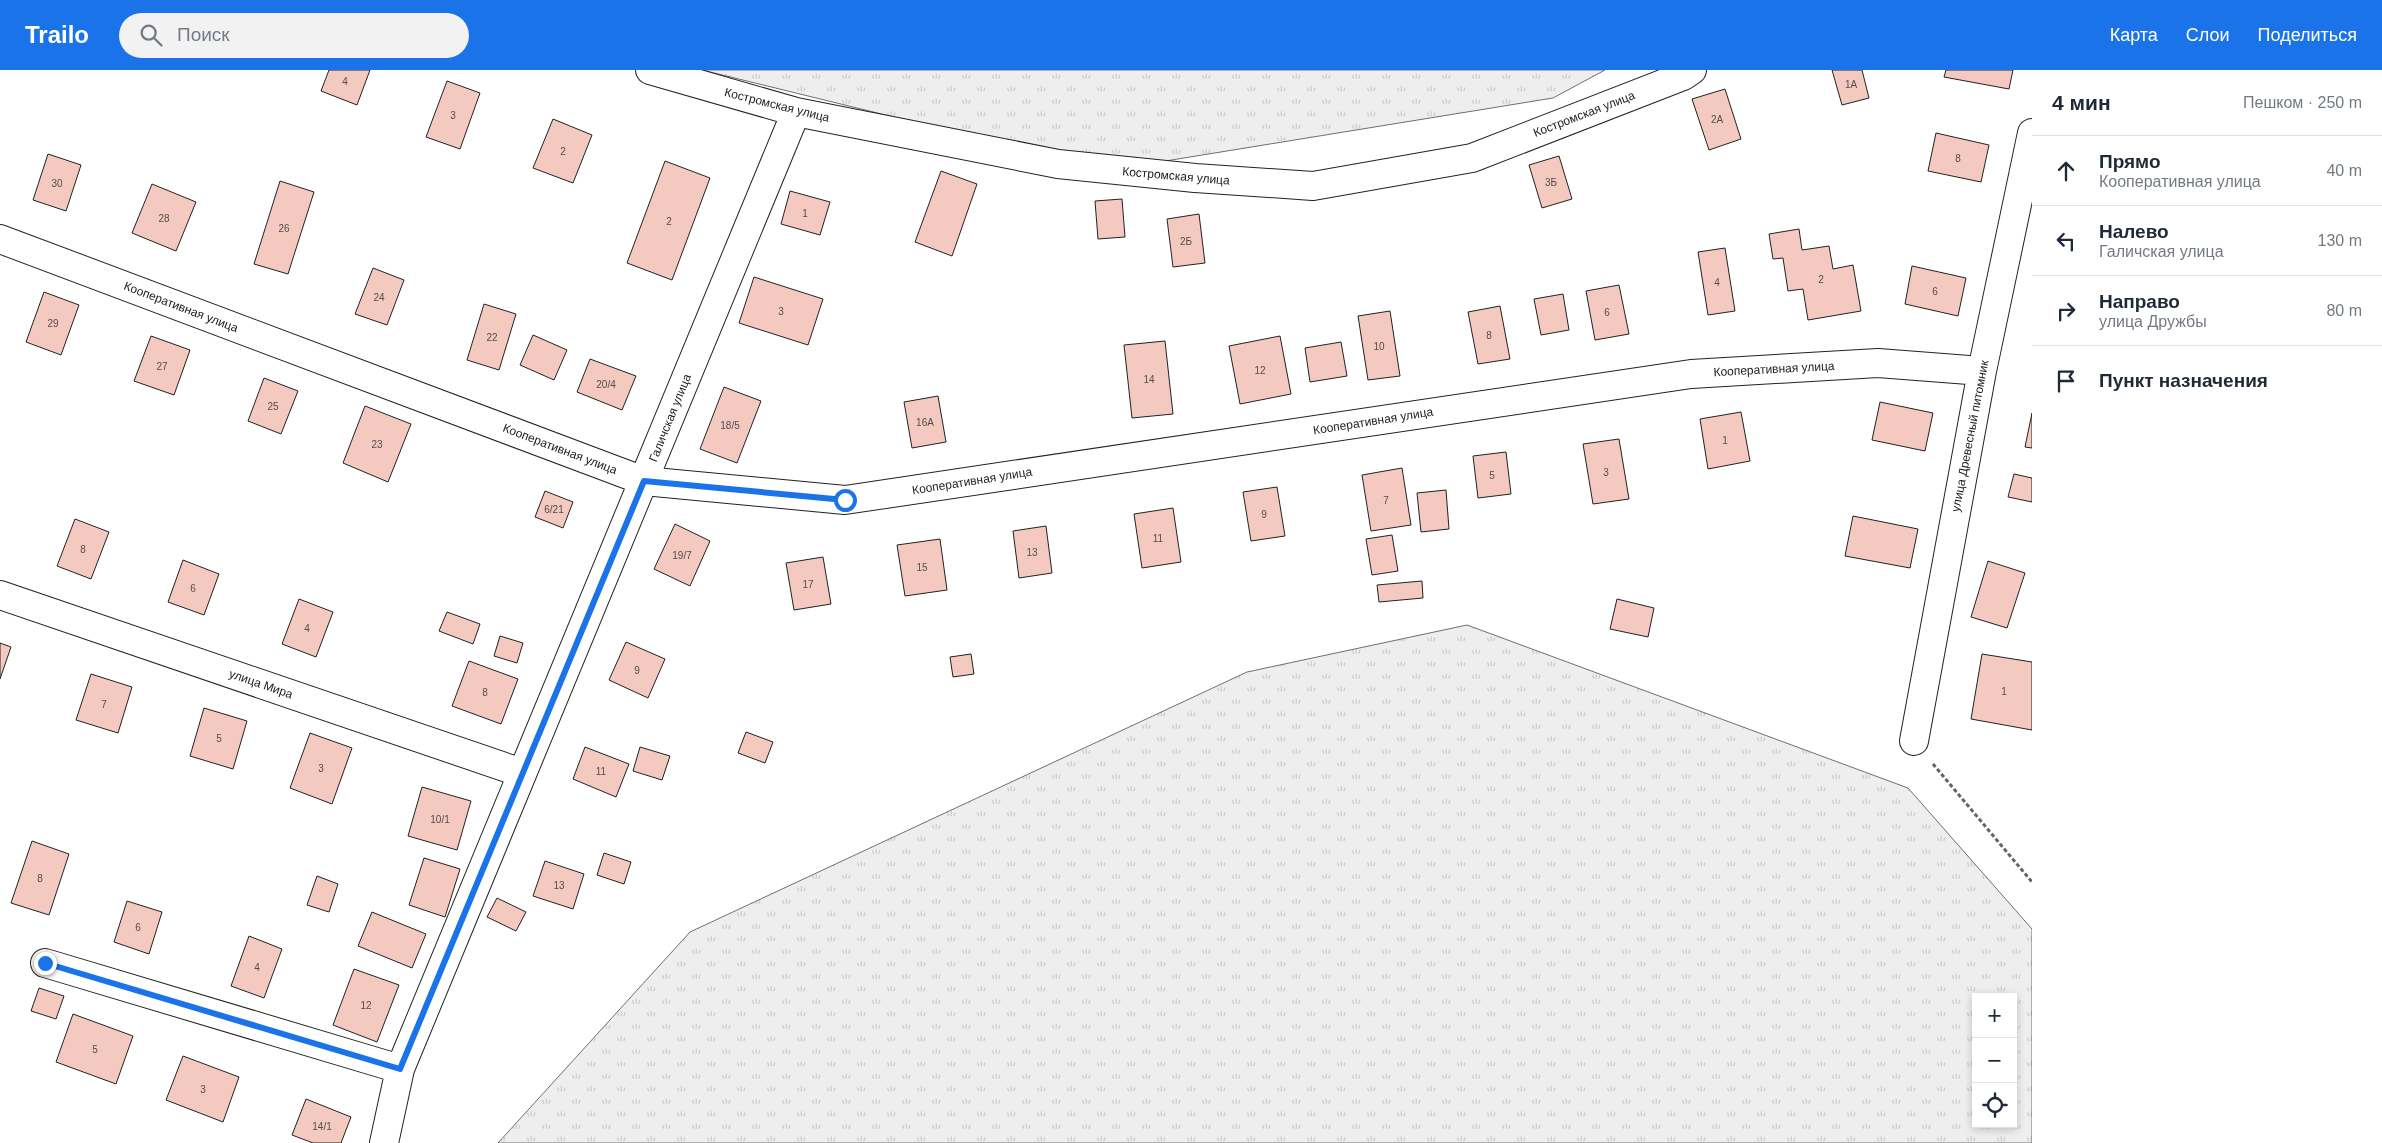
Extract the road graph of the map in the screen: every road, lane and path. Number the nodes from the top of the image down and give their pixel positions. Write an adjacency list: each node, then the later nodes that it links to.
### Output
1 (650, 70): 3 (street, Костромская улица)
2 (1692, 70): 3 (street, Костромская улица)
3 (796, 112): 7 (street, Галичская улица)
4 (2032, 132): 6 (street, улица Древесный питомник)
5 (0, 239): 7 (street, Кооперативная улица)
6 (1982, 371): 7 (street, Кооперативная улица); 9 (street, улица Древесный питомник)
7 (644, 481): 10 (street, Галичская улица)
8 (0, 594): 10 (street, улица Мира)
9 (1914, 741): 11 (path)
10 (522, 773): 13 (street, Галичская улица)
11 (2032, 882)
12 (45, 963): 13 (street)
13 (400, 1069): 14 (street, Галичская улица)
14 (384, 1143)

